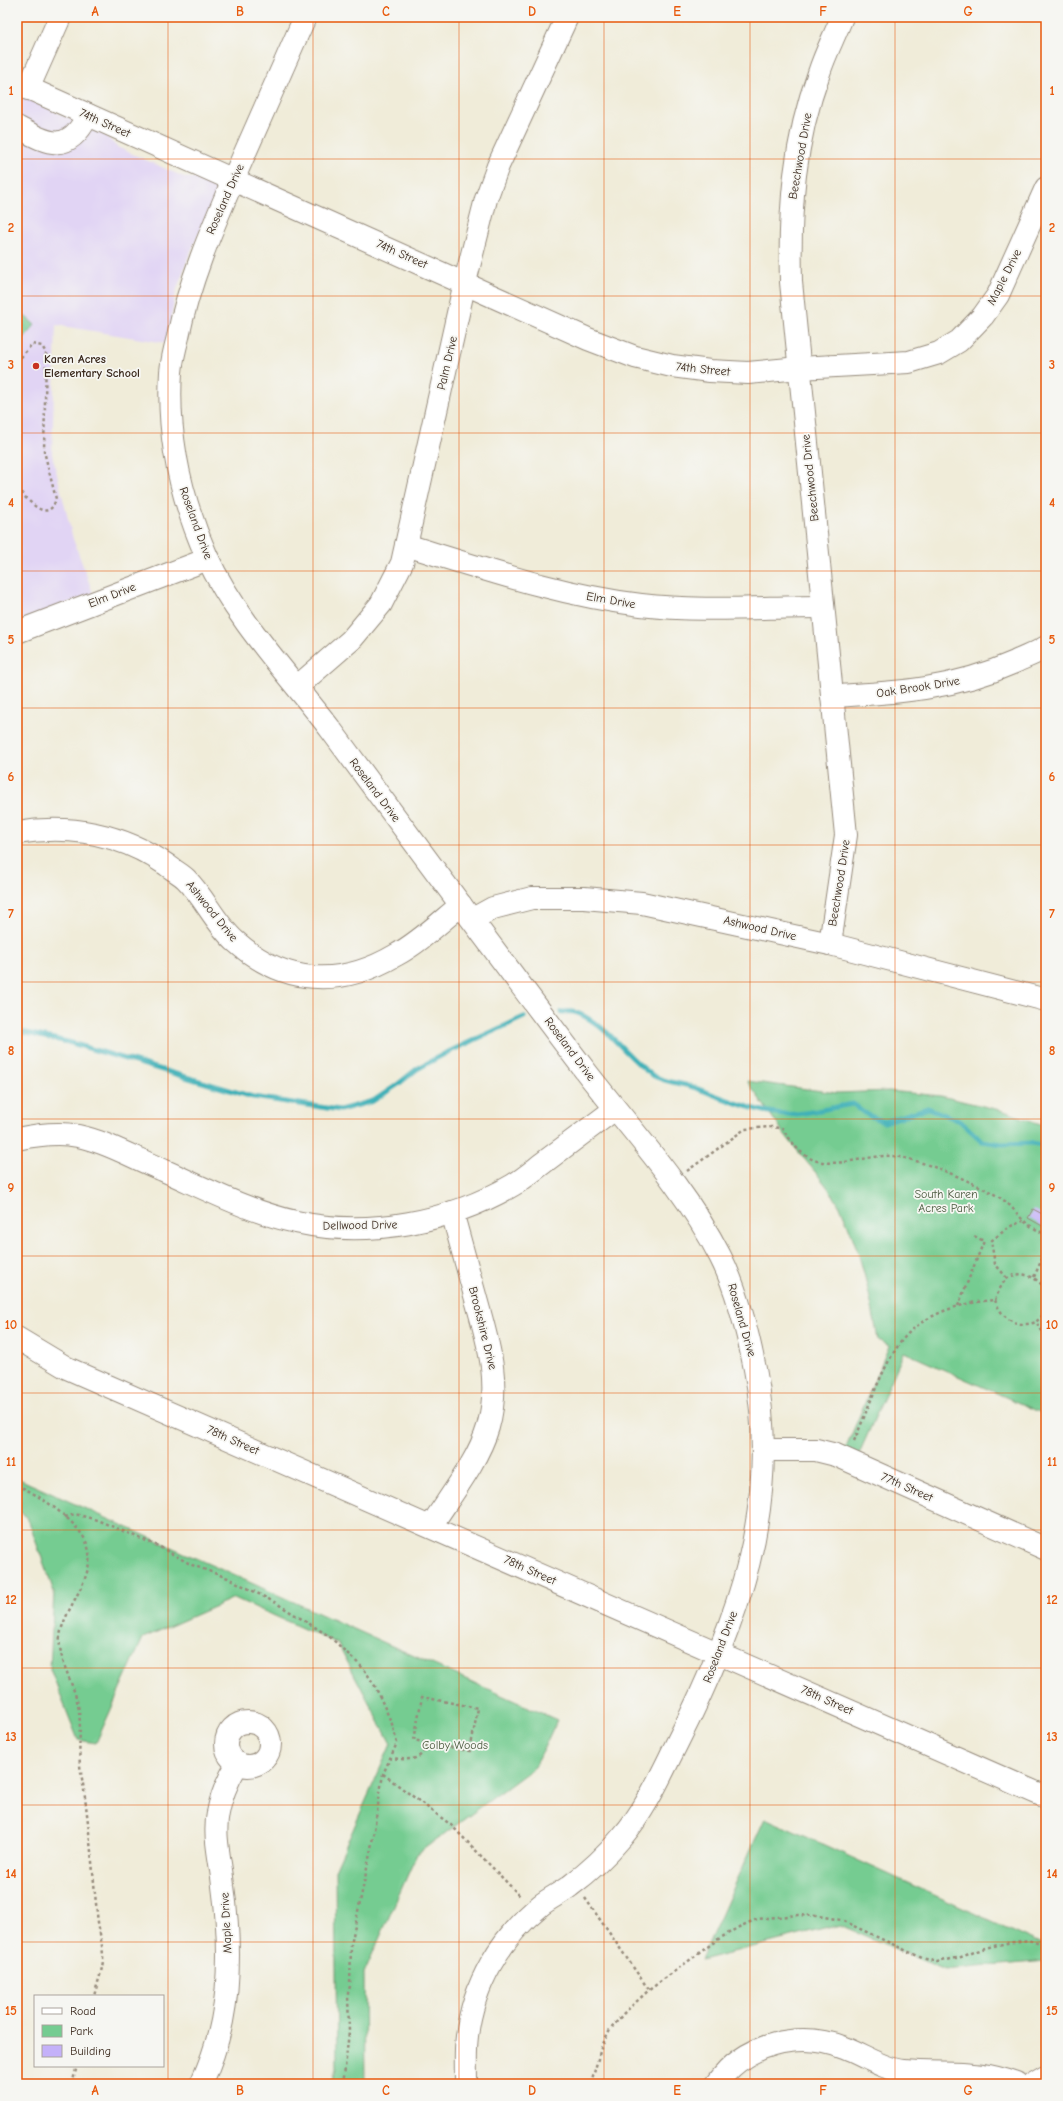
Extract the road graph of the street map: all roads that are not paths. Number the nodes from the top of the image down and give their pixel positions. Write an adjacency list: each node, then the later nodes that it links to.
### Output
1 (60, 17): 5 (street)
2 (305, 17): 8 (street, Roseland Drive)
3 (566, 17): 10 (street, Palm Drive)
4 (842, 17): 11 (street, Beechwood Drive)
5 (22, 86): 6 (street, 74th Street)
6 (88, 115): 7 (street); 8 (street, 74th Street)
7 (17, 127)
8 (233, 180): 10 (street, 74th Street); 13 (street, Roseland Drive)
9 (1046, 188): 11 (street, Maple Drive)
10 (465, 282): 11 (street, 74th Street); 12 (street, Palm Drive)
11 (799, 368): 14 (street, Beechwood Drive)
12 (406, 546): 14 (street, Elm Drive); 17 (street, Palm Drive)
13 (208, 559): 15 (street, Elm Drive); 17 (street, Roseland Drive)
14 (823, 607): 18 (street, Beechwood Drive)
15 (17, 632)
16 (1046, 647): 18 (street, Oak Brook Drive)
17 (298, 686): 20 (street, Roseland Drive)
18 (832, 696): 21 (street, Beechwood Drive)
19 (17, 833): 20 (street, Ashwood Drive)
20 (467, 912): 21 (street, Ashwood Drive); 23 (street, Roseland Drive)
21 (830, 944): 22 (street, Ashwood Drive)
22 (1046, 1000)
23 (615, 1109): 25 (street, Dellwood Drive); 27 (street, Roseland Drive)
24 (17, 1139): 25 (street, Dellwood Drive)
25 (452, 1212): 28 (street, Brookshire Drive)
26 (17, 1338): 28 (street, 78th Street)
27 (763, 1450): 29 (street, 77th Street); 30 (street, Roseland Drive)
28 (431, 1526): 30 (street, 78th Street)
29 (1046, 1549)
30 (719, 1652): 32 (street, 78th Street); 35 (street, Roseland Drive)
31 (238, 1763): 34 (street, Maple Drive)
32 (1046, 1797)
33 (1046, 2077): 38 (street)
34 (201, 2084)
35 (466, 2084)
36 (717, 2084): 37 (street)
37 (1017, 2084)
38 (1034, 2084)

